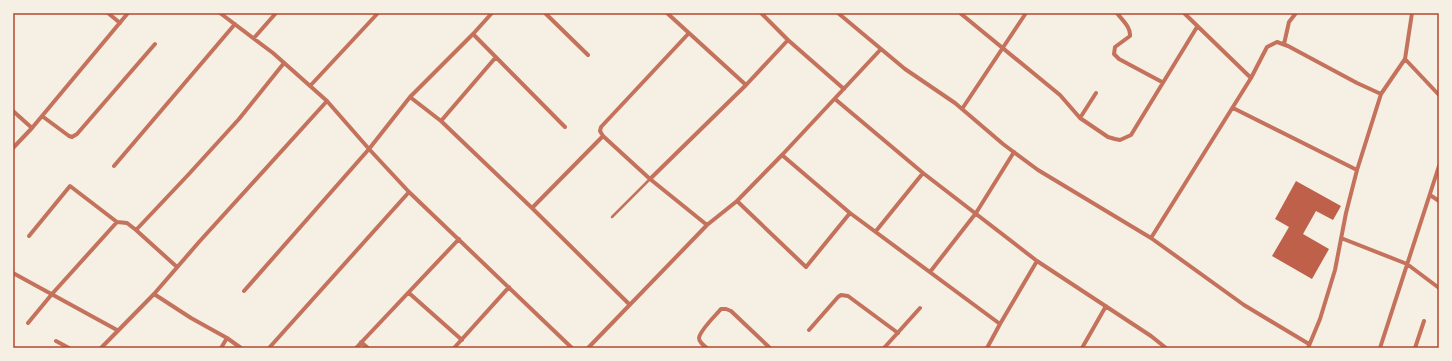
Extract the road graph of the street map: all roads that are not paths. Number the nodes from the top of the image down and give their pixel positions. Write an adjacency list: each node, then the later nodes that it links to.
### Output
1 (108, 13): 17 (street)
2 (128, 13): 17 (street)
3 (220, 13): 18 (street)
4 (276, 13): 22 (street)
5 (378, 13): 35 (street)
6 (492, 13): 21 (street)
7 (545, 13): 28 (street)
8 (666, 13): 20 (street)
9 (761, 13): 23 (street)
10 (838, 13): 27 (street)
11 (960, 13): 26 (street)
12 (1026, 13): 26 (street)
13 (1117, 13): 33 (street)
14 (1184, 13): 19 (street)
15 (1296, 13): 25 (street)
16 (1412, 13): 30 (street)
17 (120, 23): 46 (street)
18 (235, 24): 22 (street); 56 (street)
19 (1197, 27): 32 (street); 33 (street)
20 (689, 33): 34 (street); 51 (street)
21 (473, 34): 29 (street); 40 (street)
22 (254, 38): 31 (street)
23 (788, 40): 34 (street); 36 (street)
24 (155, 44): 46 (street)
25 (1284, 44): 32 (street); 38 (street)
26 (1004, 48): 44 (street); 47 (street)
27 (881, 49): 36 (street); 44 (street)
28 (588, 55)
29 (496, 57): 48 (street); 49 (street)
30 (1405, 59): 38 (street); 39 (street)
31 (284, 63): 35 (street); 71 (street)
32 (1251, 78): 43 (street)
33 (1162, 82): 47 (street)
34 (746, 85): 60 (street)
35 (310, 86): 42 (street)
36 (844, 89): 41 (street)
37 (1096, 93): 47 (street)
38 (1381, 94): 58 (street)
39 (1439, 95)
40 (410, 97): 48 (street); 53 (street)
41 (835, 99): 55 (street); 59 (street)
42 (327, 101): 53 (street); 79 (street)
43 (1233, 108): 58 (street); 74 (street)
44 (962, 109): 54 (street)
45 (13, 111): 50 (street)
46 (42, 116): 50 (street)
47 (1080, 118)
48 (441, 121): 65 (street)
49 (565, 127)
50 (32, 128): 52 (street)
51 (603, 136): 60 (street); 65 (street)
52 (13, 148)
53 (369, 149): 61 (street); 84 (street)
54 (1014, 152): 67 (street); 74 (street)
55 (782, 155): 63 (street); 66 (street)
56 (114, 166)
57 (1439, 166): 62 (street)
58 (1357, 170): 75 (street)
59 (923, 173): 67 (street); 72 (street)
60 (650, 179): 68 (lane); 70 (street)
61 (409, 192): 76 (street); 106 (street)
62 (1430, 195): 64 (street); 78 (street)
63 (737, 201): 66 (street); 70 (street)
64 (1439, 202)
65 (532, 208): 88 (street)
66 (850, 212): 72 (street)
67 (976, 213): 77 (street); 80 (street)
68 (612, 216)
69 (118, 222): 71 (street); 73 (street); 86 (street)
70 (707, 225): 88 (street)
71 (136, 230): 79 (street)
72 (876, 231): 80 (street)
73 (29, 236)
74 (1151, 238): 101 (street)
75 (1341, 238): 78 (street); 101 (street)
76 (459, 239): 82 (street); 85 (street)
77 (1037, 261): 89 (street); 93 (street)
78 (1407, 264): 83 (street); 118 (street)
79 (177, 267): 87 (street)
80 (930, 272): 93 (street)
81 (13, 273): 86 (street)
82 (509, 287): 98 (street); 110 (street)
83 (1439, 288)
84 (244, 291)
85 (409, 293): 98 (street); 100 (street)
86 (52, 294): 92 (street); 94 (street)
87 (154, 294): 94 (street); 97 (street)
88 (629, 304): 111 (street)
89 (1106, 306): 116 (street); 117 (street)
90 (920, 308): 96 (street)
91 (1424, 321): 119 (street)
92 (28, 322)
93 (1000, 324): 115 (street)
94 (117, 330): 103 (street)
95 (809, 330): 96 (street)
96 (898, 332): 114 (street)
97 (227, 338): 104 (street); 105 (street)
98 (462, 340): 109 (street)
99 (56, 341): 102 (street)
100 (361, 342): 107 (street); 108 (street)
101 (1308, 346)
102 (69, 348)
103 (101, 348)
104 (221, 348)
105 (241, 348)
106 (269, 348)
107 (356, 348)
108 (368, 348)
109 (454, 348)
110 (572, 348)
111 (588, 348)
112 (707, 348): 113 (street)
113 (770, 348)
114 (884, 348)
115 (986, 348)
116 (1082, 348)
117 (1166, 348)
118 (1380, 348)
119 (1415, 348)

